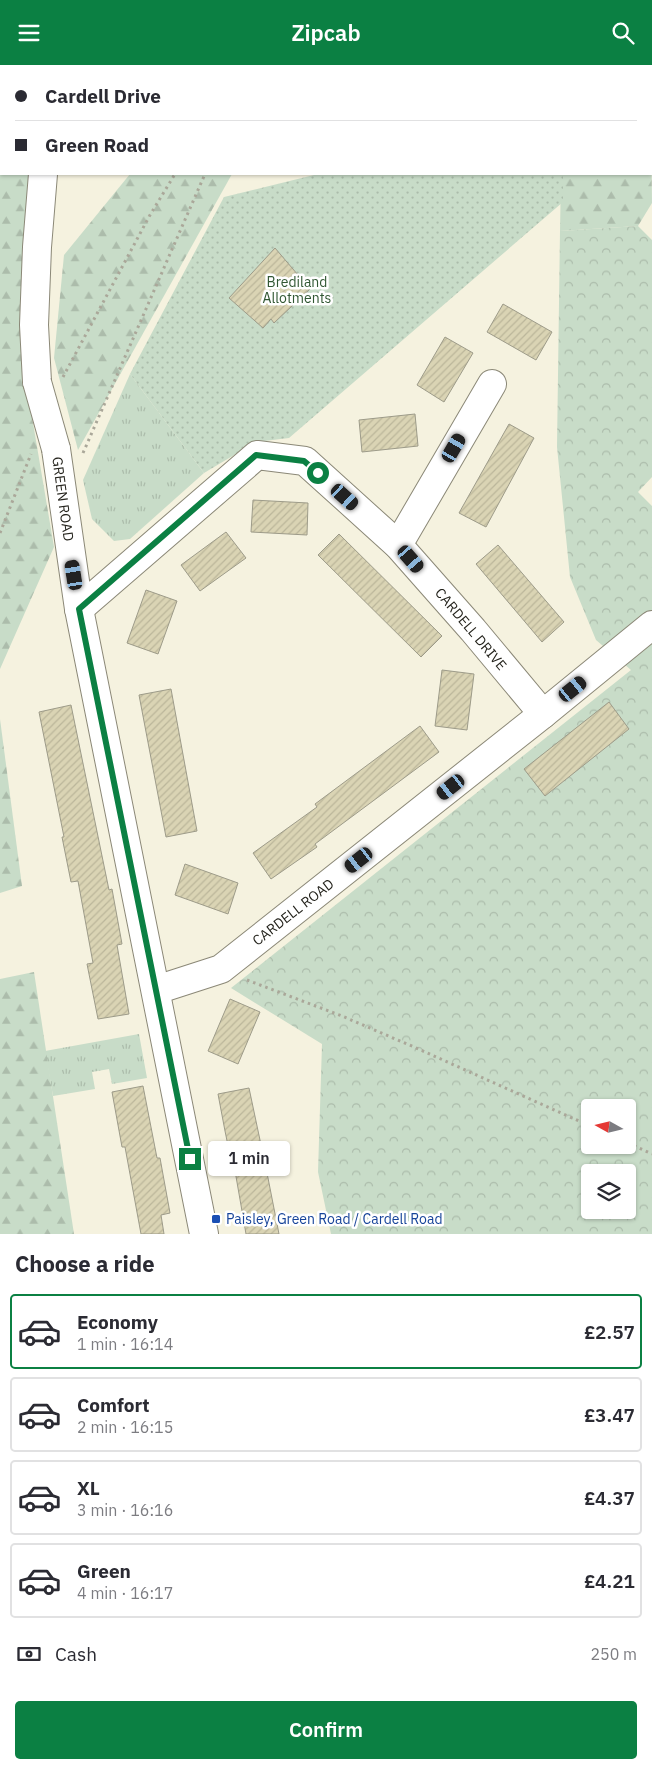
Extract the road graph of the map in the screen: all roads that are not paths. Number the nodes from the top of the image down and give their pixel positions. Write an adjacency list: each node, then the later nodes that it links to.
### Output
1 (43, 175): 4 (street, GREEN ROAD, bridge)
2 (492, 384): 3 (street)
3 (398, 545): 4 (street, CARDELL DRIVE); 6 (street, CARDELL DRIVE)
4 (79, 609): 7 (street, GREEN ROAD)
5 (652, 625): 6 (street, CARDELL ROAD)
6 (543, 714): 7 (street, CARDELL ROAD)
7 (156, 990): 8 (street, GREEN ROAD)
8 (204, 1234)

